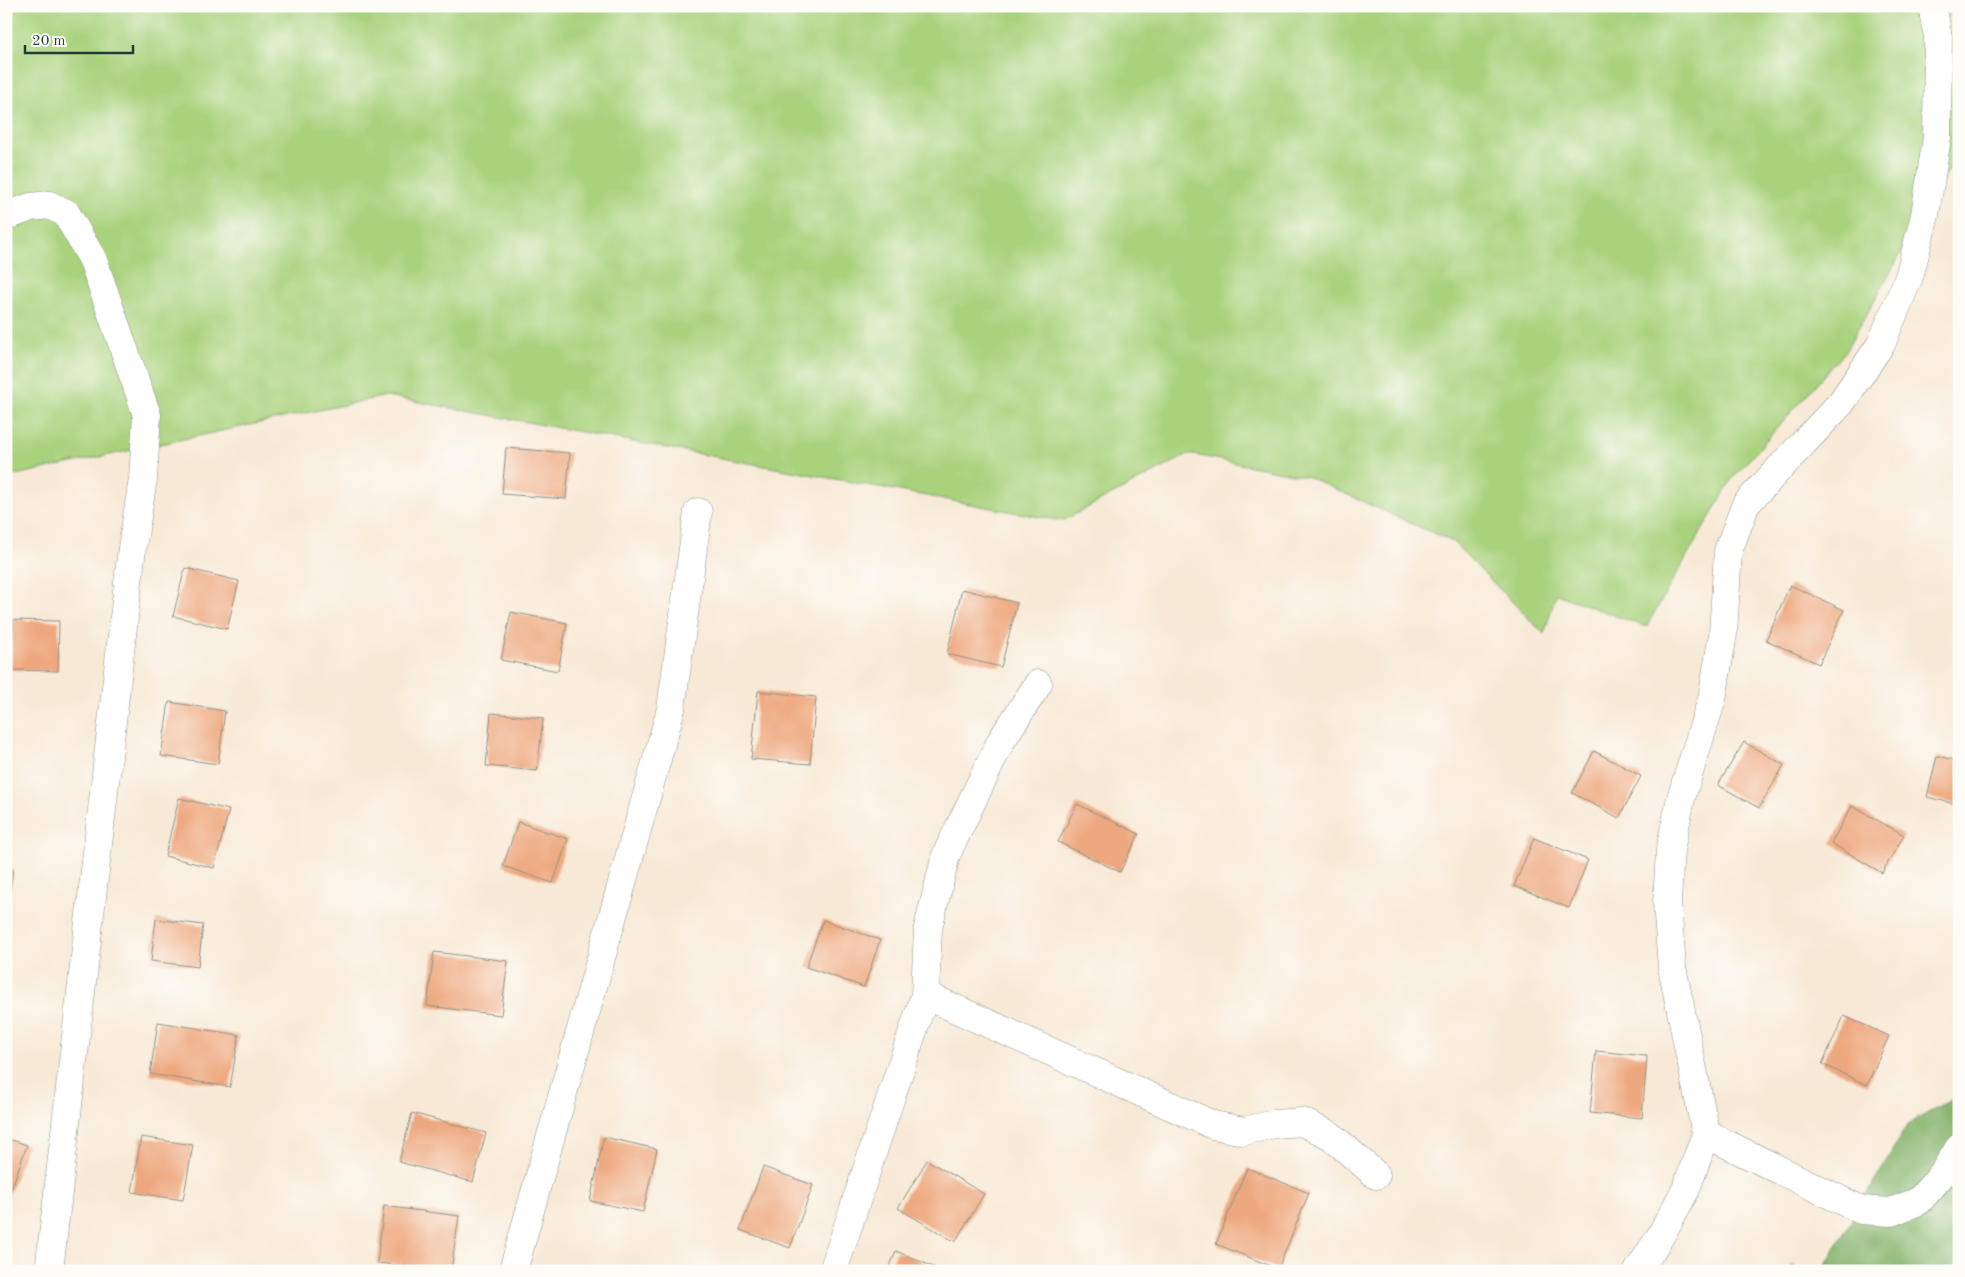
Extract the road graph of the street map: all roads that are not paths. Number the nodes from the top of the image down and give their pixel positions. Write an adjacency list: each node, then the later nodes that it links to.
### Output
1 (1932, 6): 6 (street)
2 (6, 216): 9 (street)
3 (698, 512): 10 (street)
4 (1038, 684): 5 (street)
5 (925, 996): 8 (street); 11 (street)
6 (1706, 1134): 7 (street); 12 (street)
7 (1959, 1148)
8 (1376, 1176)
9 (49, 1271)
10 (513, 1271)
11 (833, 1271)
12 (1638, 1271)

